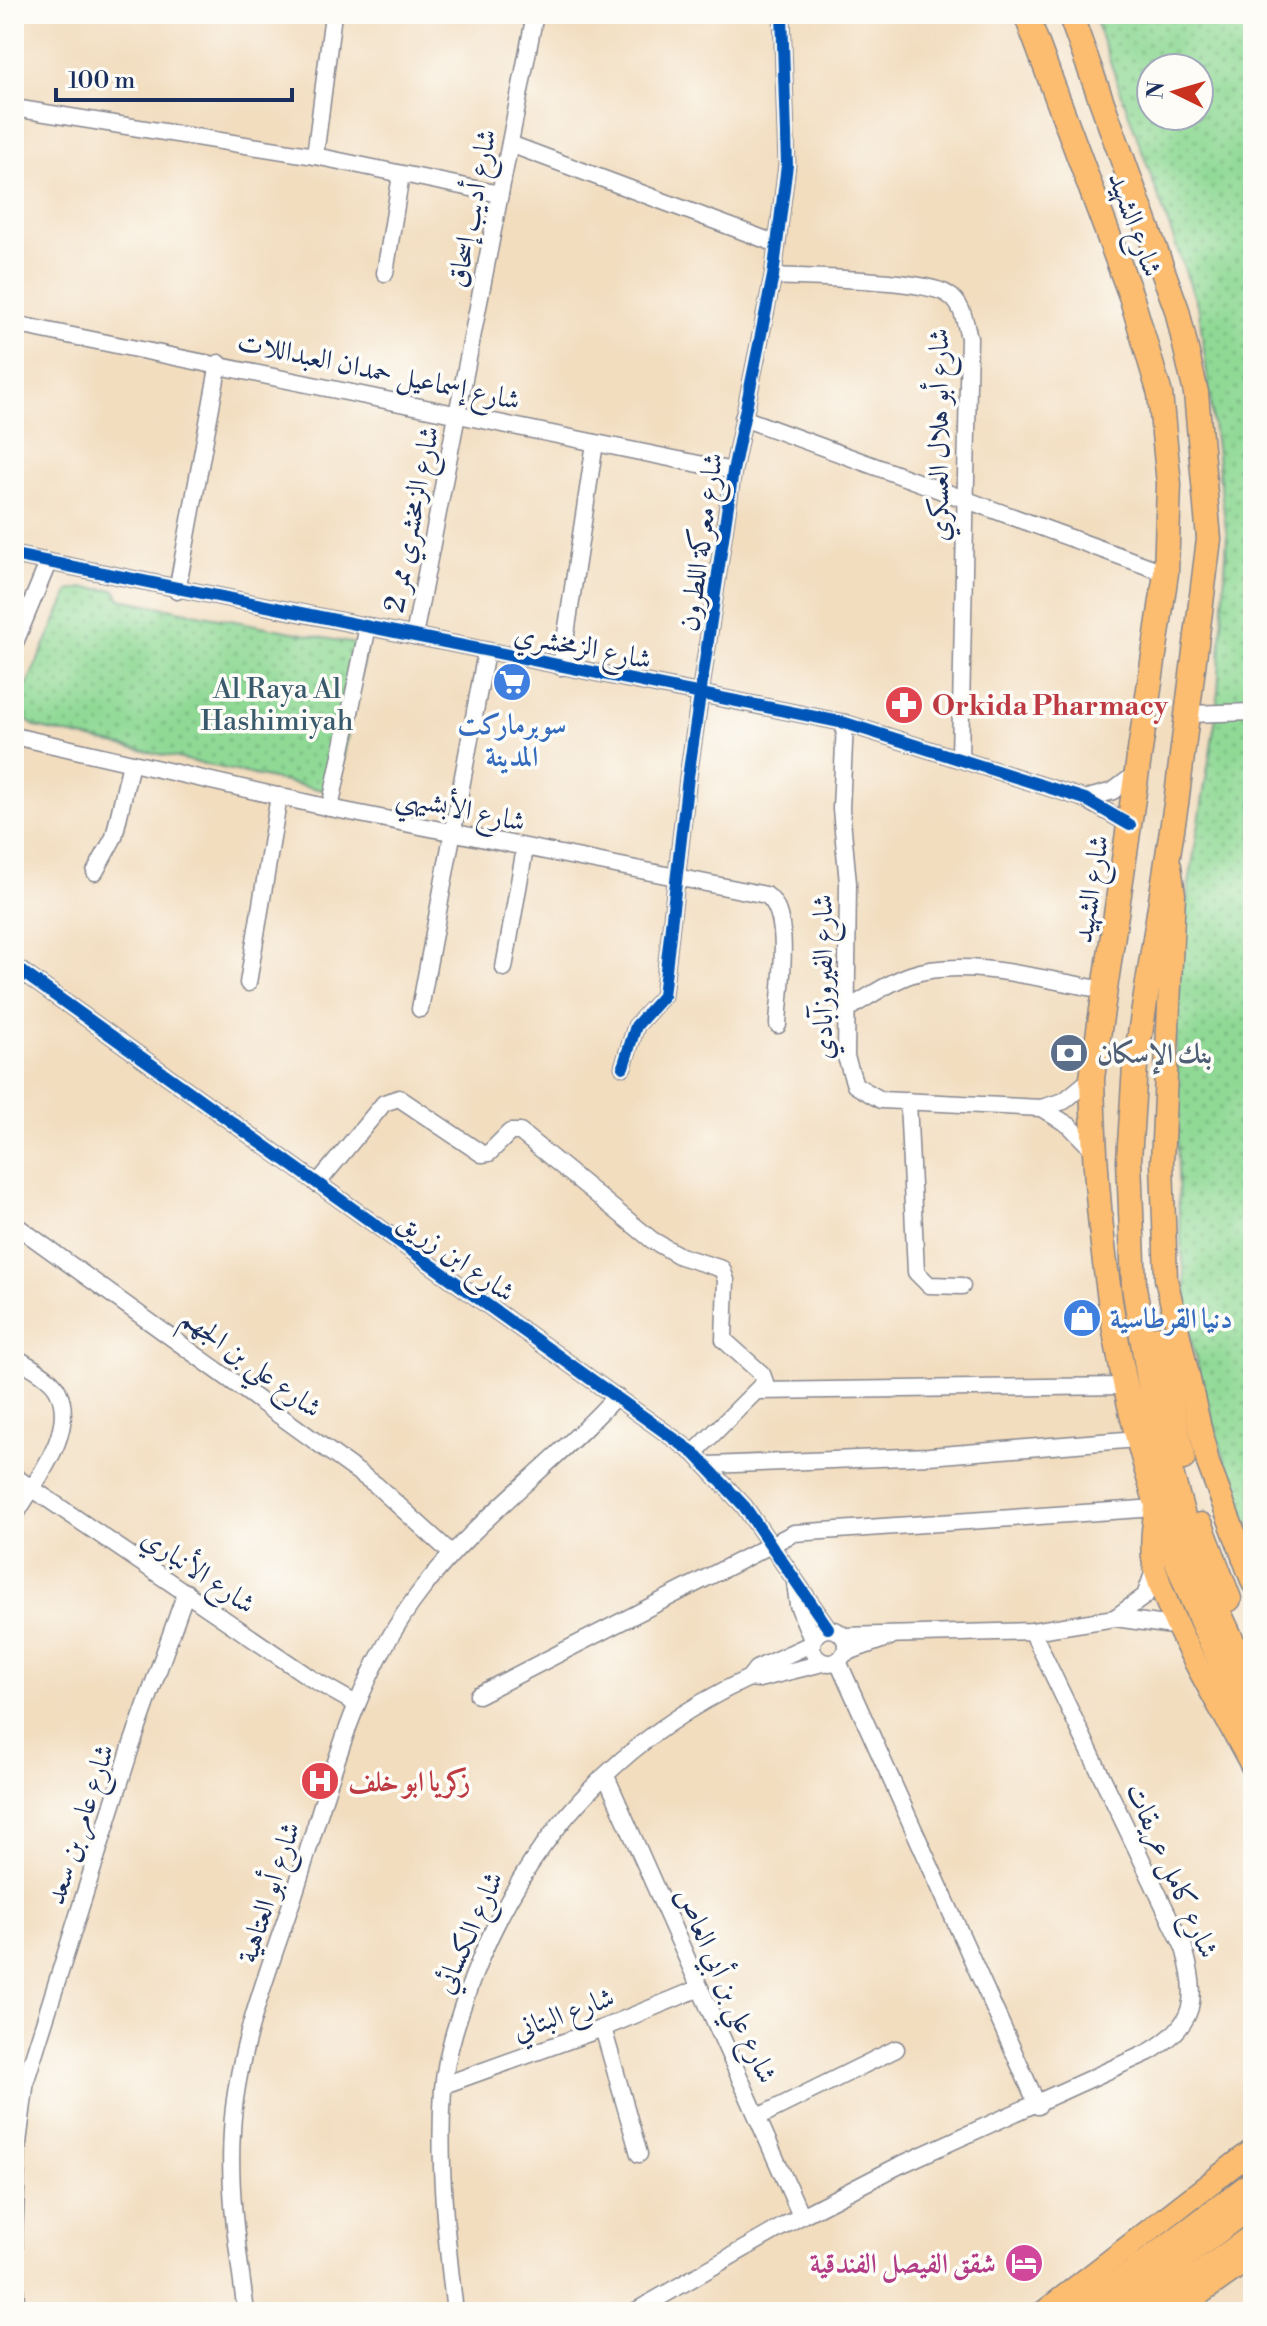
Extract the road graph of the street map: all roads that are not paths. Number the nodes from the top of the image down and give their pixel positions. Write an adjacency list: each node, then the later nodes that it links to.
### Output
1 (333, 14): 8 (street)
2 (535, 14): 7 (street, شارع أديب إسحاق)
3 (782, 14): 11 (street, شارع معركة اللطرون)
4 (1026, 14): 23 (highway, شارع الشهيد)
5 (1070, 14): 32 (highway, شارع الشهيد)
6 (14, 108): 8 (street)
7 (510, 144): 10 (street, شارع أديب إسحاق); 11 (street)
8 (315, 156): 9 (street)
9 (401, 175): 10 (street); 12 (street)
10 (500, 194): 16 (street, شارع أديب إسحاق)
11 (777, 244): 13 (street, شارع معركة اللطرون)
12 (385, 273)
13 (773, 276): 17 (street, شارع معركة اللطرون); 20 (street, شارع أبو هلال العسكري)
14 (14, 324): 15 (street, شارع إسماعيل حمدان العبداللات)
15 (219, 363): 16 (street, شارع إسماعيل حمدان العبداللات); 24 (street)
16 (458, 412): 18 (street, شارع إسماعيل حمدان العبداللات); 26 (street, شارع الزمخشري ممر 2)
17 (743, 418): 19 (street, شارع معركة اللطرون); 20 (street)
18 (595, 443): 19 (street, شارع إسماعيل حمدان العبداللات); 29 (street)
19 (733, 471): 30 (street, شارع معركة اللطرون)
20 (967, 501): 23 (street); 35 (street, شارع أبو هلال العسكري)
21 (14, 555): 22 (street, شارع الزمخشري)
22 (48, 563): 24 (street, شارع الزمخشري); 27 (street)
23 (1166, 573): 37 (highway, شارع الشهيد)
24 (177, 591): 25 (street, شارع الزمخشري)
25 (368, 626): 26 (street, شارع الزمخشري); 40 (street)
26 (414, 636): 28 (street, شارع الزمخشري)
27 (14, 645)
28 (486, 652): 29 (street, شارع الزمخشري); 42 (street)
29 (561, 667): 30 (street, شارع الزمخشري)
30 (702, 692): 33 (street, شارع الزمخشري); 46 (street, شارع معركة اللطرون)
31 (1253, 712): 32 (street)
32 (1188, 714): 44 (highway, شارع الشهيد)
33 (845, 723): 35 (street, شارع الزمخشري); 52 (street, شارع الفيروزآبادي)
34 (14, 736): 36 (street, شارع الأبشيهي)
35 (960, 757): 39 (street, شارع الزمخشري)
36 (131, 763): 38 (street, شارع الأبشيهي); 45 (street)
37 (1138, 772): 39 (street); 41 (highway, شارع الشهيد)
38 (279, 796): 40 (street, شارع الأبشيهي); 49 (street)
39 (1085, 799): 41 (street, شارع الزمخشري)
40 (330, 808): 42 (street, شارع الأبشيهي)
41 (1130, 825): 50 (highway, شارع الشهيد)
42 (451, 831): 43 (street, شارع الأبشيهي); 51 (street)
43 (525, 848): 46 (street, شارع الأبشيهي); 47 (street)
44 (1167, 853): 60 (highway, شارع الشهيد); 78 (main road)
45 (95, 872)
46 (675, 877): 53 (street, شارع الأبشيهي); 54 (street, شارع معركة اللطرون)
47 (504, 968)
48 (16, 972): 59 (street, شارع ابن زريق)
49 (248, 983)
50 (1105, 990): 52 (street); 55 (highway, شارع الشهيد)
51 (420, 1009)
52 (846, 1010): 56 (street, شارع الفيروزآبادي)
53 (778, 1025)
54 (623, 1067)
55 (1092, 1078): 57 (street, شارع الفيروزآبادي); 58 (highway, شارع الشهيد)
56 (908, 1101): 57 (street, شارع الفيروزآبادي); 62 (street)
57 (1041, 1108): 58 (street)
58 (1094, 1151): 64 (highway, شارع الشهيد)
59 (317, 1184): 65 (street); 66 (street, شارع ابن زريق)
60 (1132, 1221): 85 (highway); 87 (highway, شارع الشهيد)
61 (14, 1224): 75 (street, شارع علي بن الجهم)
62 (962, 1286)
63 (14, 1356): 71 (street)
64 (1125, 1386): 65 (street); 67 (highway, شارع الشهيد)
65 (757, 1391): 68 (street)
66 (616, 1396): 68 (street, شارع ابن زريق); 75 (street, شارع أبو العتاهية)
67 (1137, 1439): 69 (street); 72 (highway, شارع الشهيد)
68 (694, 1453): 69 (street, شارع ابن زريق)
69 (709, 1465): 74 (street, شارع ابن زريق)
70 (14, 1476): 71 (street, شارع الأنباري)
71 (30, 1488): 73 (street); 79 (street, شارع الأنباري)
72 (1156, 1508): 74 (street); 76 (main road); 90 (highway, شارع الشهيد)
73 (14, 1518)
74 (771, 1543): 77 (street, شارع ابن زريق); 88 (street)
75 (451, 1553): 89 (street, شارع أبو العتاهية)
76 (1155, 1568): 80 (street, شارع الكسائي); 81 (main road)
77 (795, 1582): 83 (street, شارع ابن زريق); 84 (street, شارع ابن زريق)
78 (1253, 1583)
79 (186, 1592): 89 (street, شارع الأنباري); 107 (street, شارع عامر بن سعد)
80 (1115, 1618): 81 (street, شارع الكسائي); 82 (street, شارع الكسائي)
81 (1180, 1627): 91 (main road)
82 (1032, 1631): 84 (street, شارع الكسائي); 97 (street, شارع كامل عريقات)
83 (812, 1642): 84 (street, شارع الكسائي); 84 (street, شارع ابن زريق); 86 (street, شارع الكسائي)
84 (836, 1648): 86 (street, شارع الكسائي); 97 (street)
85 (1253, 1652)
86 (749, 1678): 92 (street, شارع الكسائي)
87 (1253, 1686)
88 (478, 1695)
89 (356, 1704): 108 (street, شارع أبو العتاهية)
90 (1253, 1724)
91 (1253, 1768)
92 (606, 1776): 93 (street, شارع علي بن أبي العاص); 96 (street, شارع الكسائي)
93 (700, 1988): 94 (street, شارع البتاني); 98 (street, شارع علي بن أبي العاص)
94 (603, 2028): 96 (street, شارع البتاني); 100 (street)
95 (896, 2049): 98 (street)
96 (444, 2085): 109 (street, شارع الكسائي)
97 (1038, 2106): 103 (street, شارع كامل عريقات)
98 (758, 2117): 103 (street, شارع علي بن أبي العاص)
99 (1253, 2150): 111 (main road)
100 (639, 2154)
101 (1253, 2181): 106 (main road)
102 (1253, 2206): 106 (main road)
103 (801, 2216): 110 (street, شارع كامل عريقات)
104 (1253, 2236): 113 (highway)
105 (1253, 2256): 114 (main road)
106 (1107, 2307): 112 (main road)
107 (16, 2312)
108 (246, 2312)
109 (455, 2312)
110 (634, 2312)
111 (1044, 2312)
112 (1078, 2312)
113 (1147, 2312)
114 (1174, 2312)

